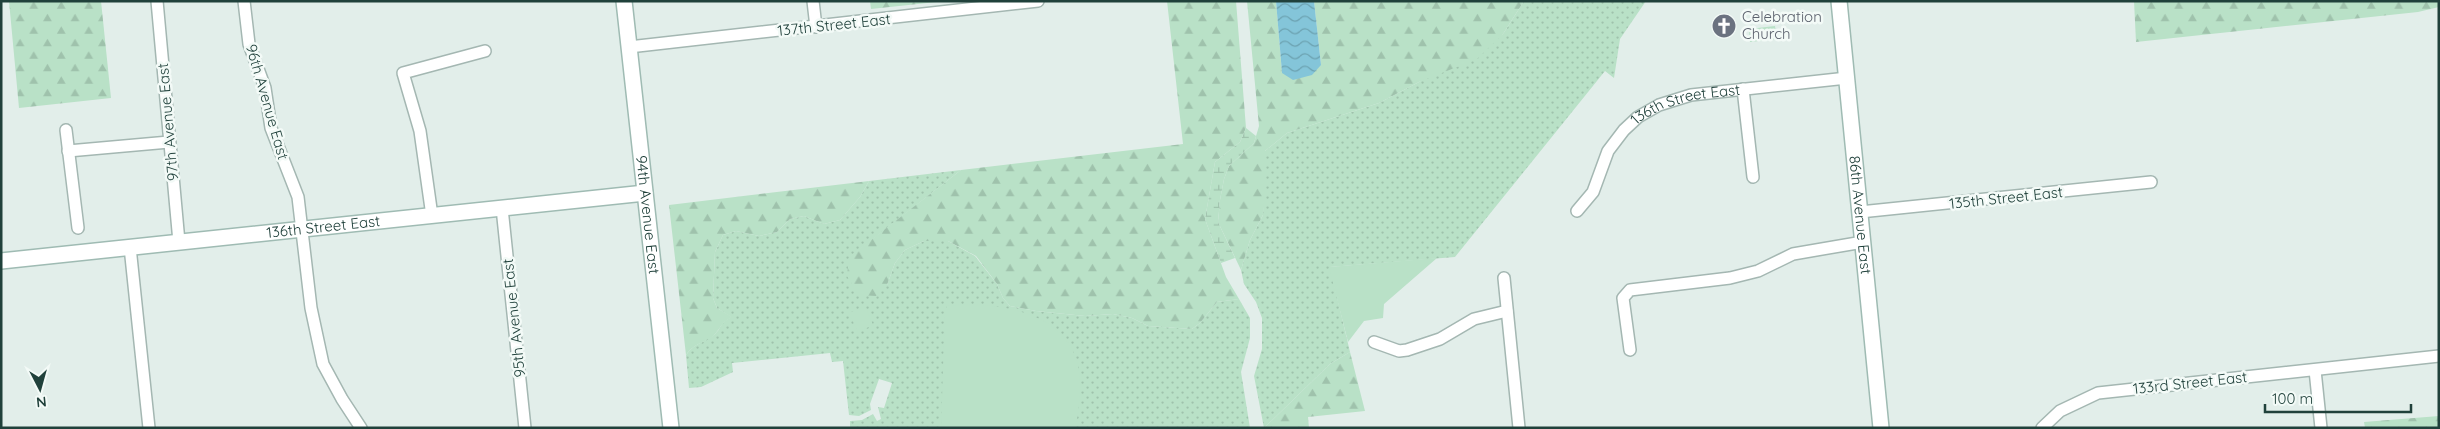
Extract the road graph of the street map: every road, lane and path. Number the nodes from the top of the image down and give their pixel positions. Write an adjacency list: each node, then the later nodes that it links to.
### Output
1 (157, 1): 13 (street, 97th Avenue East)
2 (244, 1): 23 (street, 96th Avenue East)
3 (624, 1): 8 (street, 94th Avenue East)
4 (813, 1): 7 (street)
5 (1038, 1): 7 (street, 137th Street East)
6 (1839, 1): 10 (street, 86th Avenue East)
7 (816, 27): 8 (street, 137th Street East)
8 (629, 47): 17 (street, 94th Avenue East)
9 (485, 51): 21 (street)
10 (1847, 78): 11 (street, 136th Street East); 20 (street, 86th Avenue East)
11 (1743, 89): 15 (street); 19 (street, 136th Street East)
12 (66, 130): 14 (street)
13 (170, 142): 14 (street); 24 (street, 97th Avenue East)
14 (68, 152): 22 (street)
15 (1753, 177)
16 (2151, 182): 20 (street, 135th Street East)
17 (645, 193): 18 (street, 136th Street East); 37 (street, 94th Avenue East)
18 (502, 208): 21 (street, 136th Street East); 36 (street, 95th Avenue East)
19 (1577, 212)
20 (1860, 212): 25 (street, 86th Avenue East)
21 (432, 216): 23 (street, 136th Street East)
22 (78, 228)
23 (302, 229): 24 (street, 136th Street East); 35 (street, 96th Avenue East)
24 (178, 242): 26 (street, 136th Street East)
25 (1863, 242): 31 (street); 39 (street, 86th Avenue East)
26 (130, 247): 27 (street, 136th Street East); 34 (street)
27 (1, 260)
28 (1504, 278): 29 (street)
29 (1507, 311): 30 (street); 38 (street)
30 (1374, 342)
31 (1630, 350)
32 (2439, 356): 33 (street, 133rd Street East)
33 (2315, 370): 40 (street, 133rd Street East); 41 (street)
34 (149, 428)
35 (361, 428)
36 (525, 428)
37 (671, 428)
38 (1519, 428)
39 (1881, 428)
40 (2042, 428)
41 (2321, 428)

